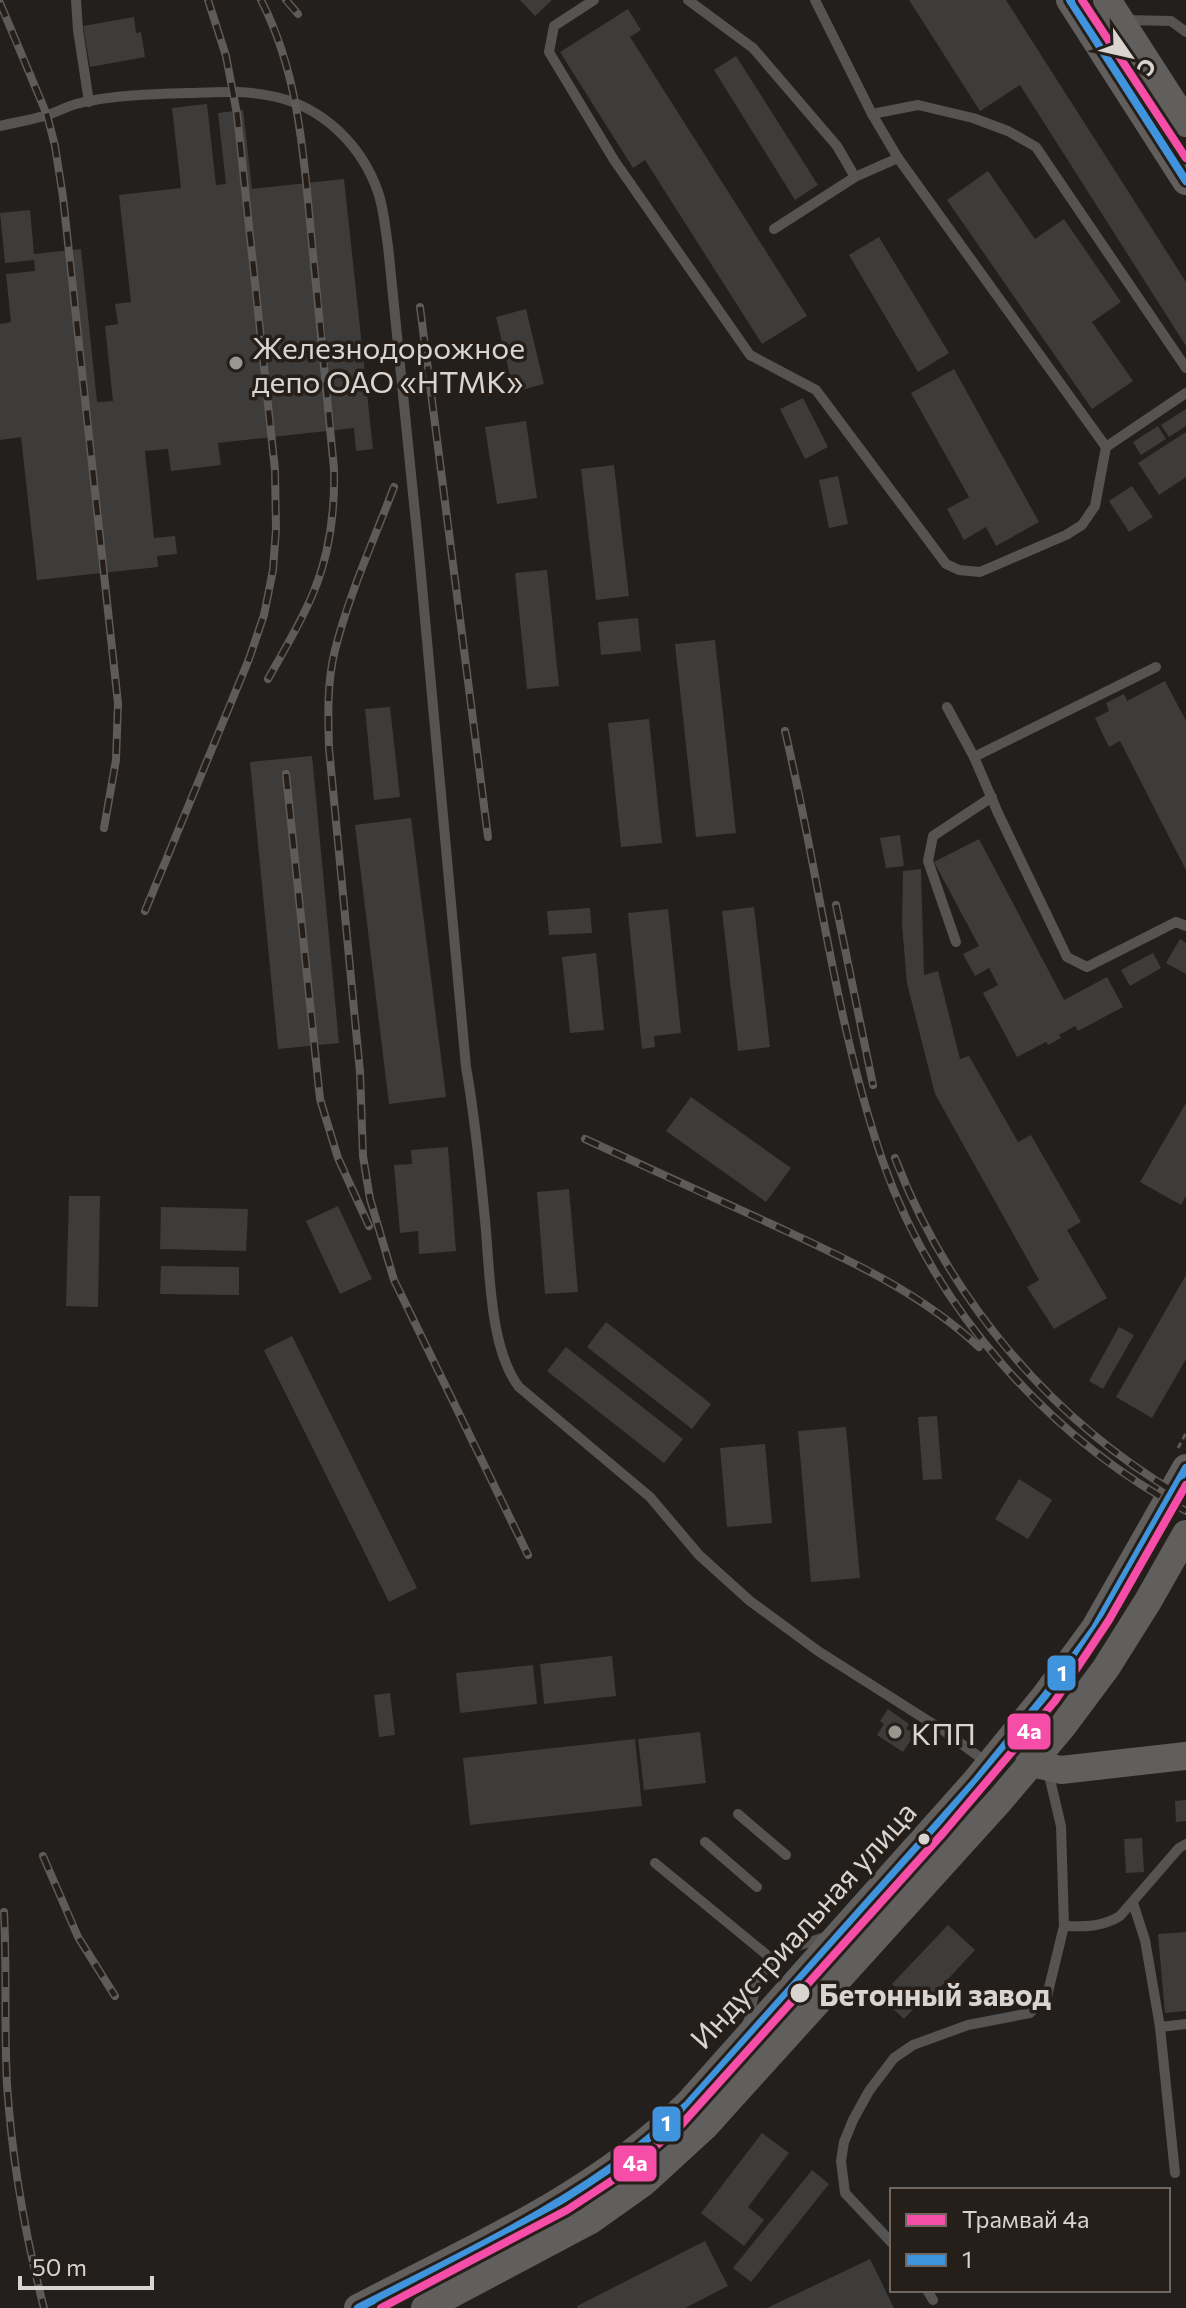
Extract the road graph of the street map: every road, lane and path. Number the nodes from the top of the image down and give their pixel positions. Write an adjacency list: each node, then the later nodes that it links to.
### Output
1 (76, 0): 8 (lane)
2 (594, 0): 18 (lane)
3 (688, 0): 13 (lane)
4 (815, 0): 10 (lane)
5 (1070, 0): 14 (main road)
6 (1113, 10): 7 (lane); 9 (main road)
7 (1186, 32)
8 (89, 102): 11 (lane); 30 (lane)
9 (1182, 107)
10 (872, 114): 12 (lane); 16 (lane)
11 (0, 126)
12 (898, 158): 13 (lane); 18 (lane)
13 (855, 177): 15 (lane)
14 (1186, 181)
15 (774, 229)
16 (1186, 368)
17 (1186, 393): 18 (lane)
18 (1106, 447)
19 (1156, 667): 21 (lane)
20 (947, 707): 21 (lane)
21 (974, 757): 22 (lane)
22 (992, 797): 23 (lane); 24 (lane)
23 (1186, 926)
24 (956, 942)
25 (1186, 1468): 27 (main road, Индустриальная улица)
26 (1186, 1534): 28 (main road)
27 (1045, 1696): 30 (main road, Индустриальная улица); 31 (main road)
28 (1062, 1727): 31 (main road); 32 (main road)
29 (1186, 1756): 32 (main road)
30 (989, 1764): 41 (main road, Индустриальная улица)
31 (1040, 1765): 32 (main road); 40 (lane); 49 (main road)
32 (1111, 1765)
33 (738, 1814): 36 (lane)
34 (705, 1842): 38 (lane)
35 (1186, 1844): 39 (lane)
36 (786, 1855)
37 (655, 1863): 42 (lane)
38 (757, 1887)
39 (1133, 1903): 40 (lane); 44 (lane)
40 (1064, 1926): 47 (lane)
41 (839, 1933): 42 (lane); 45 (main road, Индустриальная улица)
42 (773, 1960): 45 (lane)
43 (1186, 2024): 44 (lane)
44 (1160, 2027): 46 (lane)
45 (745, 2039): 48 (main road, Индустриальная улица)
46 (1175, 2173)
47 (890, 2241)
48 (358, 2308)
49 (425, 2308)

